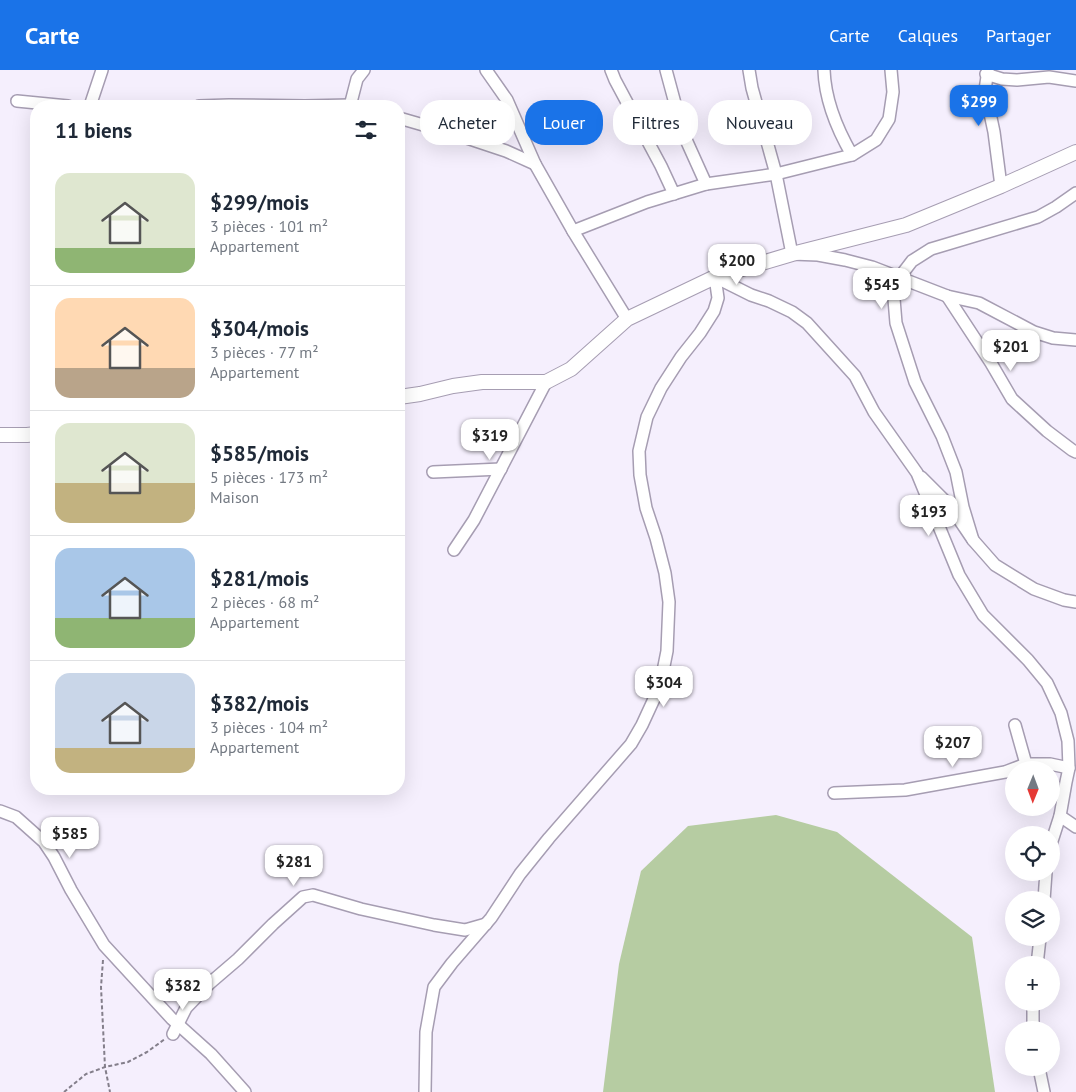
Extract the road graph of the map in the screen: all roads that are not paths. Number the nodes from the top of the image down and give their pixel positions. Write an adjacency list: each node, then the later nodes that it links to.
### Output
1 (102, 70): 12 (street)
2 (364, 70): 13 (street)
3 (486, 70): 18 (street)
4 (611, 70): 23 (street)
5 (666, 70): 20 (street)
6 (749, 70): 19 (street)
7 (824, 70): 17 (street)
8 (891, 70): 17 (street)
9 (987, 72): 10 (street); 21 (street)
10 (1076, 81)
11 (17, 100): 14 (street)
12 (92, 100)
13 (353, 100)
14 (30, 102)
15 (405, 120): 18 (street)
16 (1076, 152): 21 (street)
17 (852, 155): 19 (street)
18 (535, 164): 24 (street)
19 (776, 174): 20 (street); 25 (street)
20 (706, 184): 23 (street)
21 (1001, 186): 25 (street)
22 (1076, 193): 27 (street)
23 (674, 194): 24 (street)
24 (574, 231): 29 (street)
25 (792, 254): 26 (street); 27 (street)
26 (716, 277): 29 (street); 38 (street); 53 (street)
27 (899, 278): 28 (street); 39 (street)
28 (948, 296): 30 (street); 35 (street)
29 (627, 318): 31 (street)
30 (1076, 340)
31 (546, 382): 32 (street); 36 (street)
32 (405, 396)
33 (0, 435): 34 (street)
34 (30, 435)
35 (1076, 452)
36 (501, 469): 37 (street); 40 (street)
37 (432, 472)
38 (917, 473): 39 (street); 45 (street)
39 (973, 540): 41 (street)
40 (454, 550)
41 (1076, 602)
42 (1016, 725): 43 (street)
43 (1025, 761)
44 (1060, 766): 45 (street)
45 (1068, 768): 47 (street)
46 (1005, 771): 48 (street)
47 (1071, 784): 50 (street)
48 (834, 793)
49 (0, 811): 54 (street)
50 (1060, 816): 51 (street); 52 (street)
51 (1057, 826)
52 (1076, 827)
53 (486, 924): 56 (street); 59 (street)
54 (104, 945): 55 (street); 56 (street)
55 (103, 958)
56 (176, 1029): 58 (street)
57 (1041, 1076): 60 (street)
58 (245, 1092)
59 (425, 1092)
60 (1044, 1092)

